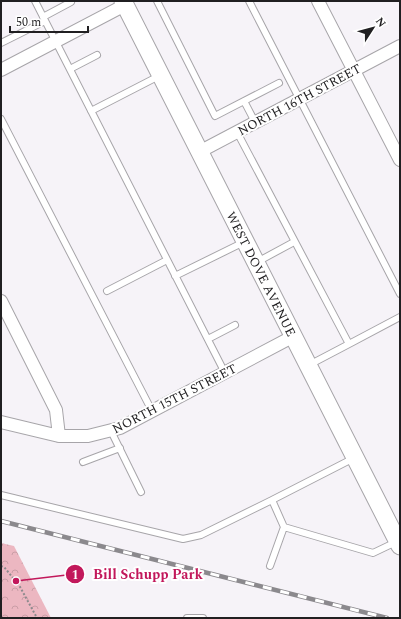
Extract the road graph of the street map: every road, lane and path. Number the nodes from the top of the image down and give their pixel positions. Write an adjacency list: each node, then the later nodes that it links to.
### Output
1 (35, 1): 7 (lane)
2 (157, 1): 18 (lane)
3 (249, 1): 17 (lane)
4 (318, 1): 14 (street)
5 (72, 2): 7 (lane)
6 (124, 3): 8 (street); 15 (main road, WEST DOVE AVENUE)
7 (44, 19): 8 (lane); 9 (lane)
8 (55, 41): 12 (lane); 13 (street)
9 (1, 43)
10 (400, 46): 14 (street, NORTH 16TH STREET)
11 (98, 55): 12 (lane)
12 (70, 69): 19 (lane)
13 (1, 70)
14 (353, 70): 17 (street, NORTH 16TH STREET); 24 (street)
15 (160, 75): 19 (lane); 23 (main road, WEST DOVE AVENUE)
16 (279, 83): 18 (lane)
17 (299, 99): 21 (street, NORTH 16TH STREET); 31 (lane)
18 (244, 101): 21 (lane)
19 (91, 111): 27 (lane)
20 (1, 119): 40 (lane)
21 (255, 122): 22 (street, NORTH 16TH STREET)
22 (237, 132): 23 (street, NORTH 16TH STREET); 26 (lane)
23 (199, 152): 25 (main road, WEST DOVE AVENUE)
24 (400, 160)
25 (245, 241): 28 (main road, WEST DOVE AVENUE); 29 (lane)
26 (294, 242): 28 (lane); 37 (lane)
27 (167, 260): 29 (lane); 30 (lane)
28 (256, 263): 35 (main road, WEST DOVE AVENUE)
29 (175, 276): 36 (lane)
30 (107, 291)
31 (400, 294)
32 (1, 301): 43 (street)
33 (400, 317): 37 (lane)
34 (235, 325): 36 (lane)
35 (294, 336): 38 (main road, WEST DOVE AVENUE); 39 (street, NORTH 15TH STREET)
36 (208, 339): 39 (lane)
37 (349, 344): 38 (lane)
38 (308, 365): 45 (main road, WEST DOVE AVENUE)
39 (225, 373): 40 (street, NORTH 15TH STREET)
40 (152, 411): 42 (street, NORTH 15TH STREET)
41 (1, 422): 43 (street, NORTH 15TH STREET)
42 (111, 431): 43 (street, NORTH 15TH STREET); 44 (lane)
43 (58, 436)
44 (120, 448): 46 (lane); 47 (lane)
45 (355, 458): 49 (lane); 51 (main road, WEST DOVE AVENUE)
46 (83, 462)
47 (141, 492)
48 (1, 495): 49 (lane)
49 (272, 500): 50 (lane)
50 (284, 527): 51 (lane); 53 (lane)
51 (398, 536)
52 (1, 566): 54 (path)
53 (270, 566)
54 (37, 618)
55 (187, 618): 56 (lane)
56 (203, 618)

